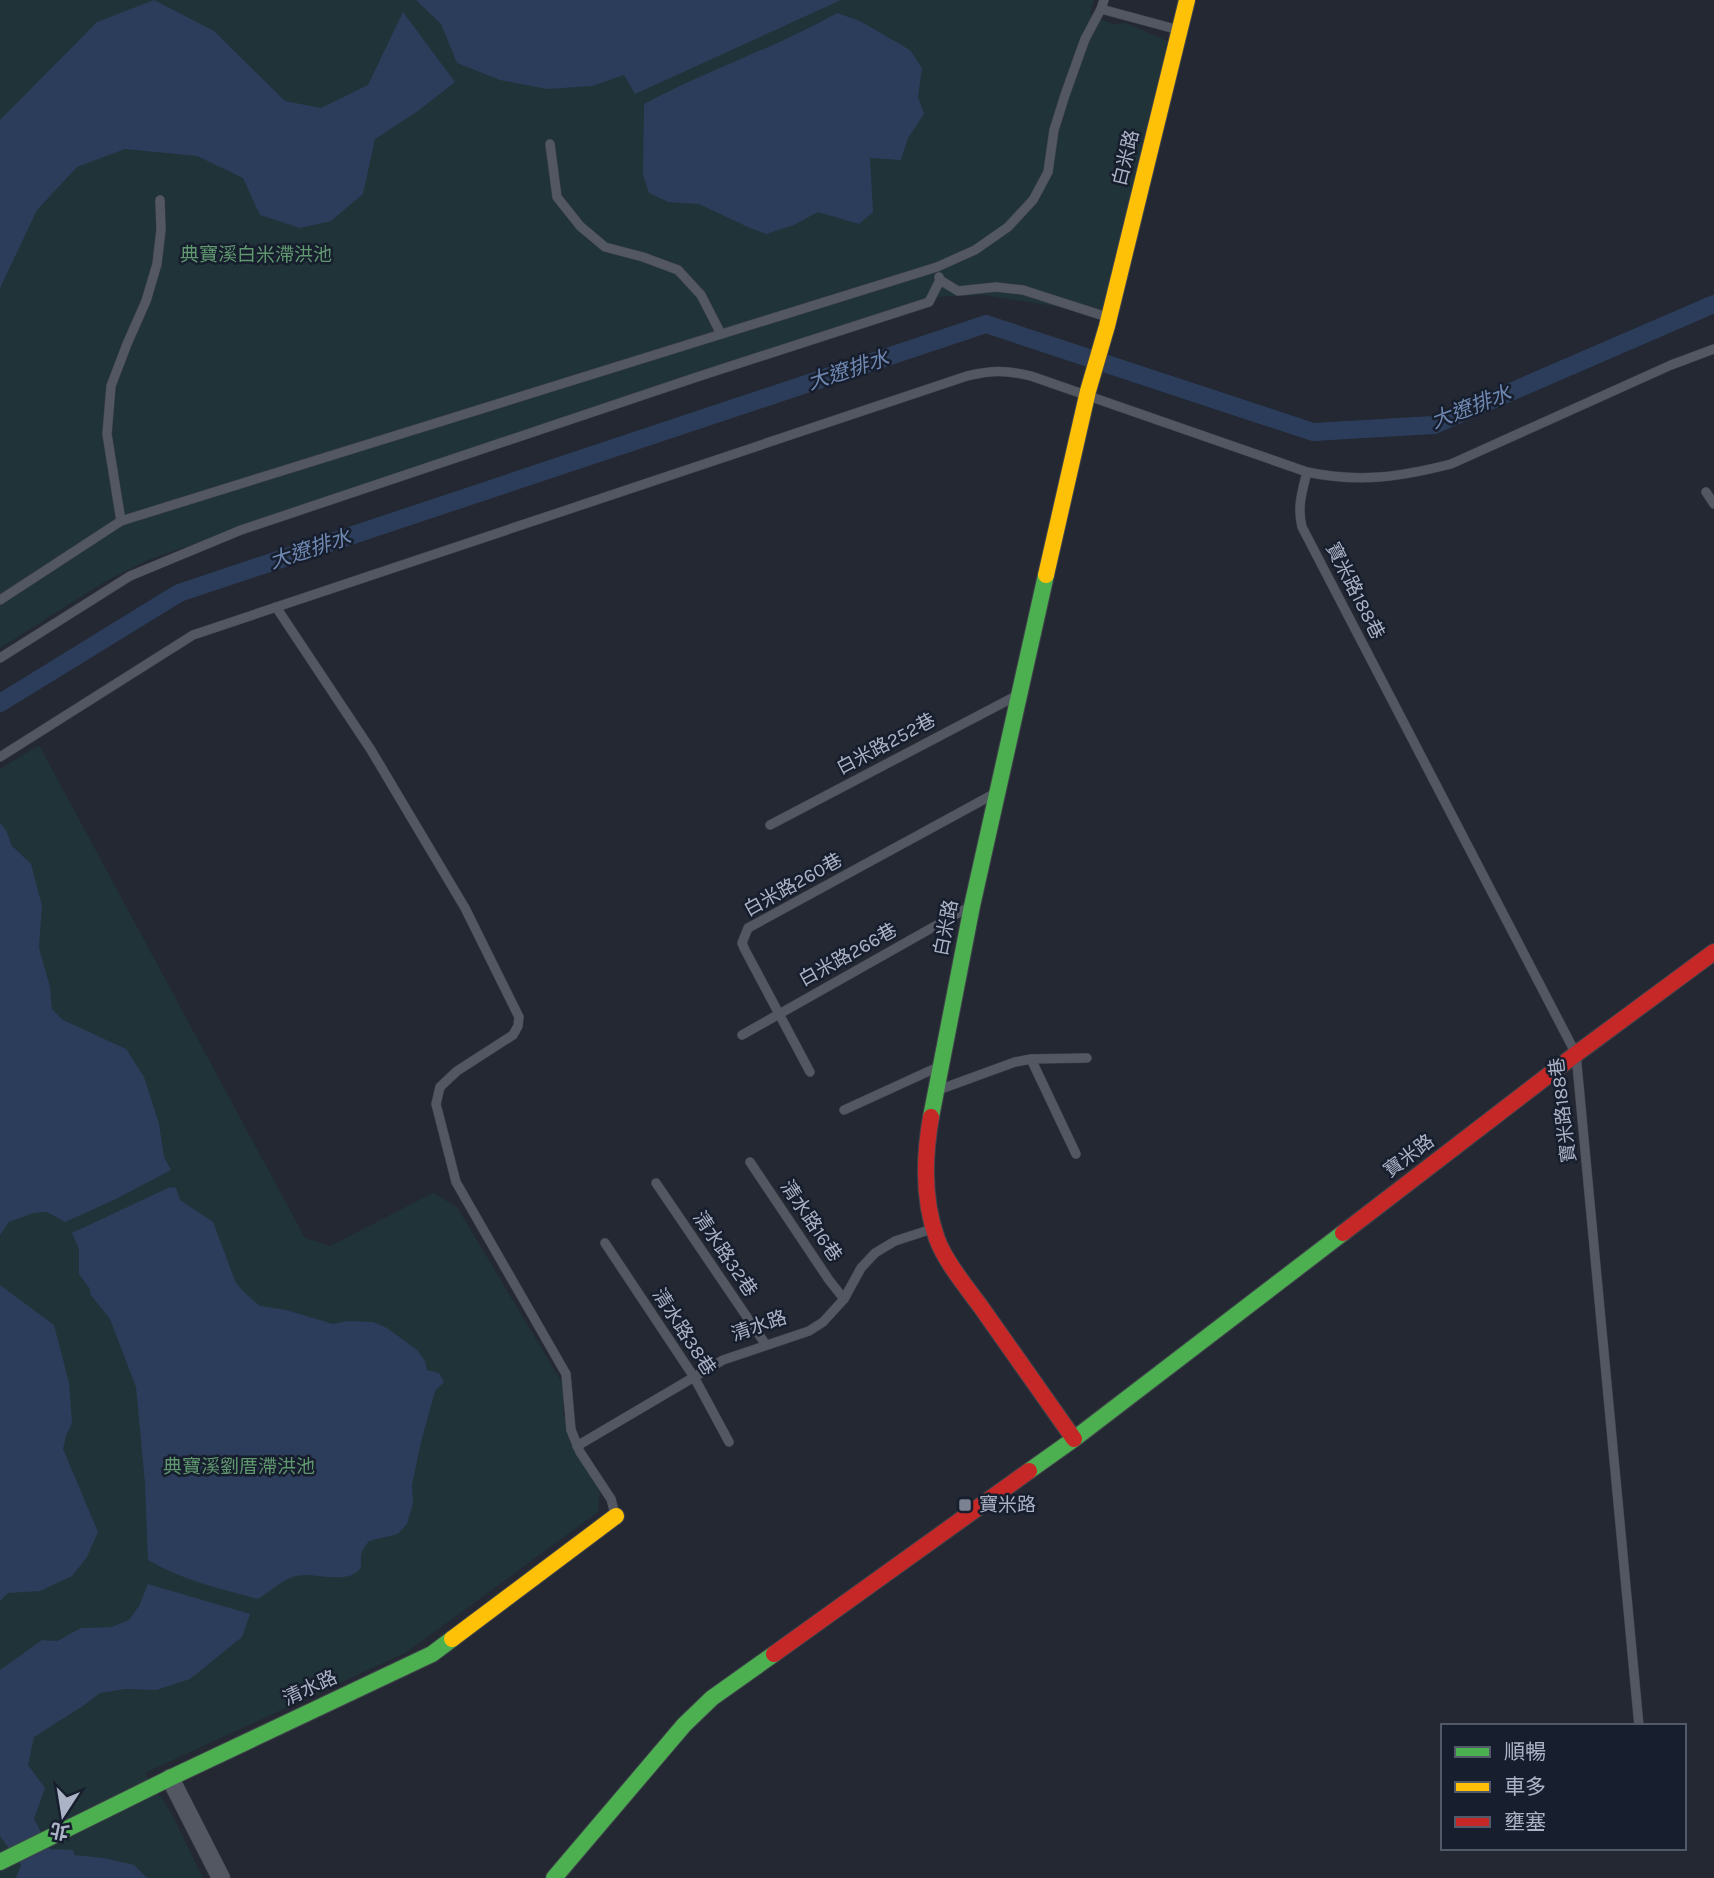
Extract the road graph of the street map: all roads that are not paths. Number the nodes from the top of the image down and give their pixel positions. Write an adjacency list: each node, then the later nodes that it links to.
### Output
1 (1187, 0): 3 (street, 白米路)
2 (1102, 4): 3 (lane); 6 (lane)
3 (1179, 30): 8 (street, 白米路)
4 (550, 144): 9 (lane)
5 (160, 200): 15 (lane)
6 (937, 267): 7 (lane); 9 (lane)
7 (940, 280): 8 (lane); 18 (lane)
8 (1108, 322): 11 (street, 白米路)
9 (721, 334): 15 (lane)
10 (1714, 349): 12 (lane)
11 (1088, 393): 12 (lane); 17 (lane); 19 (street, 白米路)
12 (1307, 472): 27 (lane, 寶米路188巷)
13 (1706, 492): 14 (lane)
14 (1714, 504)
15 (121, 521): 16 (lane)
16 (0, 600)
17 (276, 607): 20 (lane); 44 (lane)
18 (0, 658)
19 (1018, 695): 21 (street, 白米路); 22 (lane, 白米路252巷)
20 (0, 757)
21 (996, 793): 23 (street, 白米路); 25 (lane, 白米路260巷)
22 (769, 825)
23 (972, 906): 25 (lane, 白米路266巷); 30 (street, 白米路)
24 (1714, 953): 27 (street, 寶米路)
25 (779, 1014): 26 (lane, 白米路266巷); 31 (lane, 白米路260巷)
26 (741, 1035)
27 (1576, 1054): 42 (street, 寶米路); 46 (lane, 寶米路188巷)
28 (1087, 1058): 29 (lane)
29 (1031, 1059): 32 (lane); 34 (lane)
30 (940, 1066): 32 (street, 白米路); 33 (lane)
31 (810, 1072)
32 (936, 1090): 37 (street, 白米路)
33 (844, 1111)
34 (1076, 1154)
35 (750, 1162): 39 (lane, 清水路16巷)
36 (656, 1184): 40 (lane, 清水路32巷)
37 (934, 1229): 39 (lane, 清水路); 42 (street, 白米路)
38 (605, 1244): 41 (lane, 清水路38巷)
39 (844, 1299): 40 (lane, 清水路)
40 (766, 1345): 41 (lane, 清水路)
41 (694, 1377): 43 (lane, 清水路38巷); 44 (lane, 清水路)
42 (1074, 1439): 50 (street, 寶米路)
43 (729, 1442)
44 (578, 1446): 45 (lane)
45 (616, 1516): 47 (street, 清水路)
46 (1639, 1724)
47 (170, 1778): 48 (street, 清水路); 49 (street)
48 (3, 1861)
49 (221, 1878)
50 (554, 1878)

